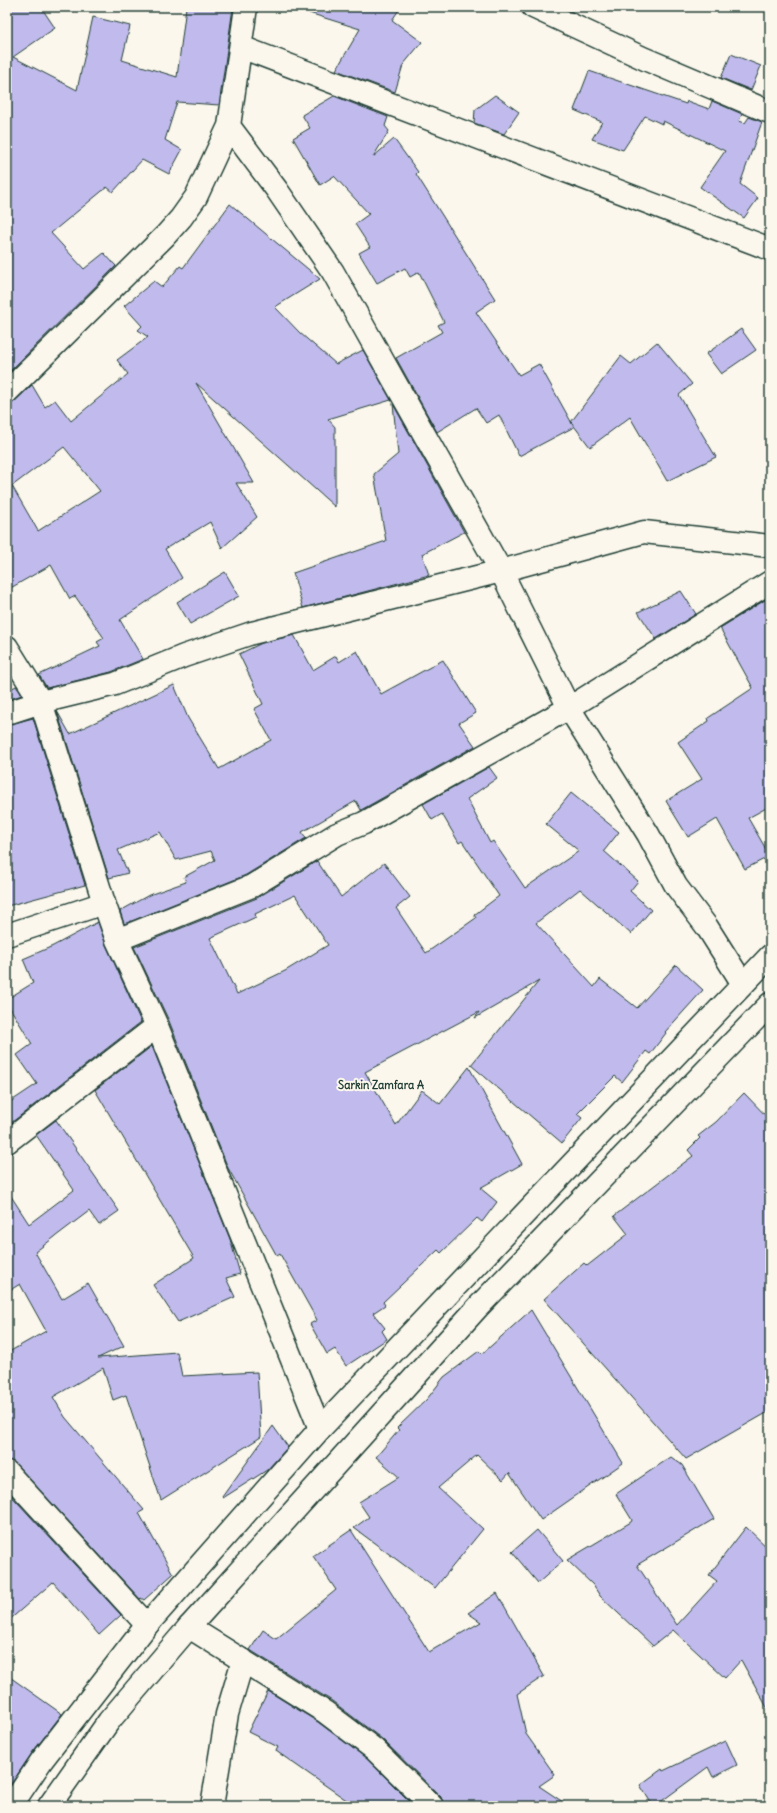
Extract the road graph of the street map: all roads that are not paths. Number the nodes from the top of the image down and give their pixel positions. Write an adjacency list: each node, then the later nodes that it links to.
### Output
1 (246, 7): 3 (street)
2 (533, 7): 4 (street)
3 (241, 47): 5 (street); 6 (street)
4 (770, 112)
5 (229, 126): 7 (street); 9 (street)
6 (770, 249)
7 (7, 392)
8 (770, 546): 9 (street)
9 (501, 571): 12 (street); 13 (street)
10 (770, 582): 13 (street)
11 (7, 647): 12 (street)
12 (41, 702): 14 (street); 15 (street)
13 (569, 708): 17 (street); 19 (street)
14 (7, 713)
15 (104, 903): 16 (street); 17 (street)
16 (7, 935)
17 (117, 940): 21 (street)
18 (770, 956): 19 (street)
19 (743, 984): 23 (street)
20 (768, 1007): 26 (street)
21 (157, 1026): 22 (street); 23 (street)
22 (7, 1142)
23 (320, 1429): 25 (street)
24 (7, 1472): 25 (street)
25 (147, 1626): 28 (street)
26 (188, 1627): 27 (street); 29 (street)
27 (243, 1660): 30 (street); 31 (street)
28 (11, 1806)
29 (49, 1806)
30 (212, 1806)
31 (432, 1806)

